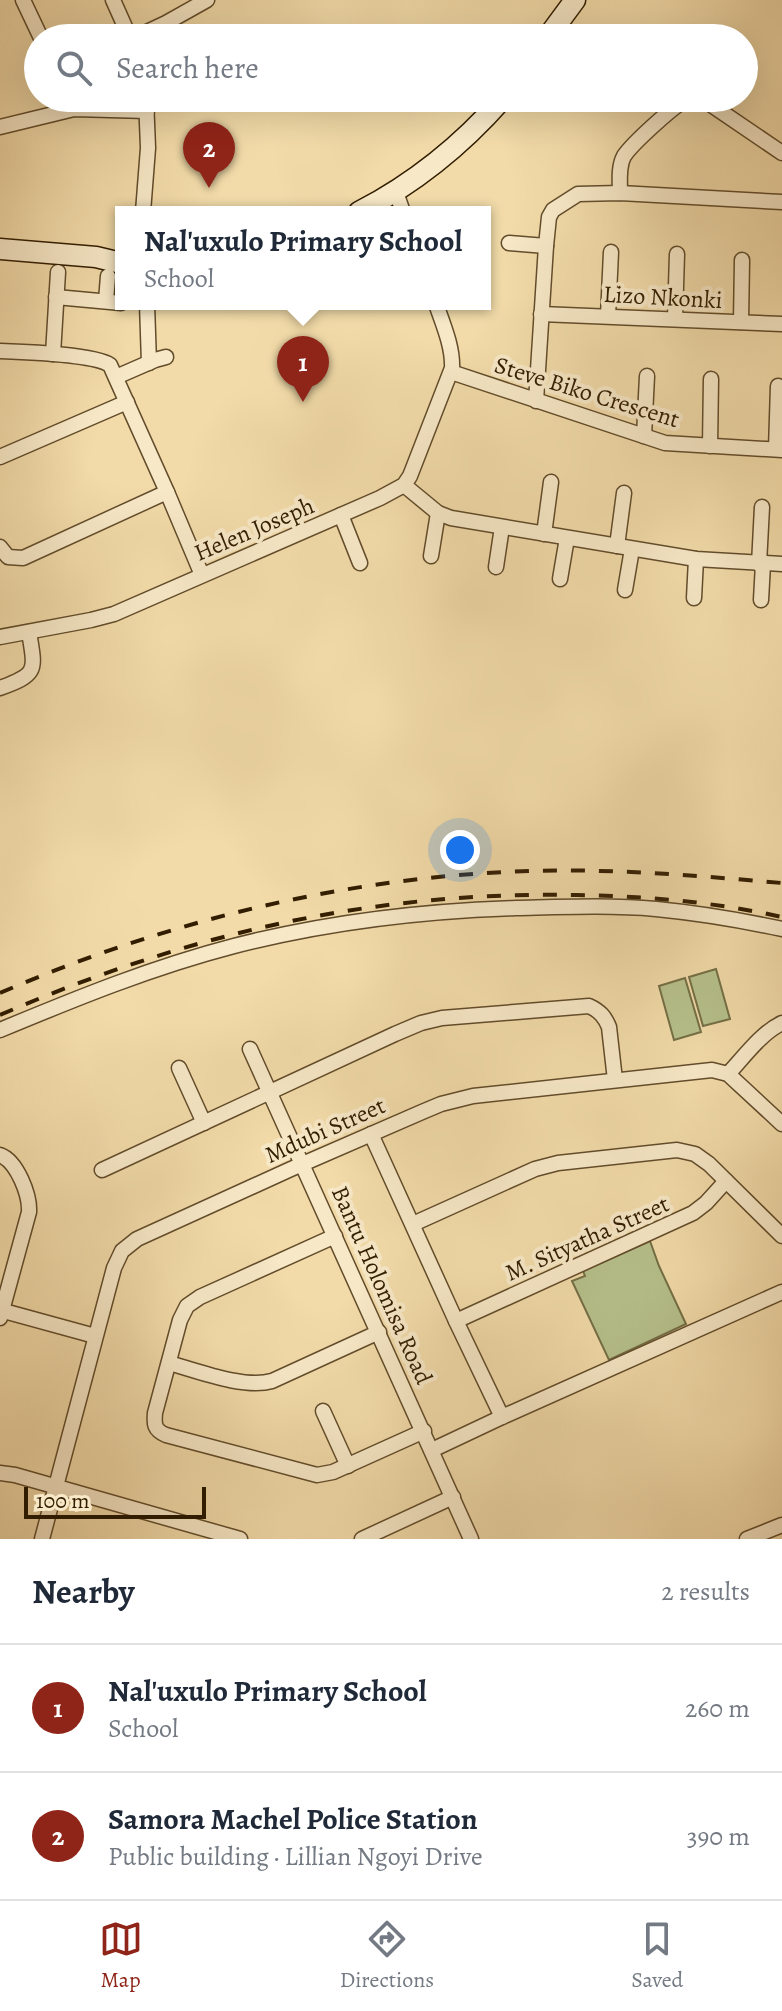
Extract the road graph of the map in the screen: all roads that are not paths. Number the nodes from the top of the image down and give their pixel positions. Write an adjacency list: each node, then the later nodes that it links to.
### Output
1 (23, 0): 5 (street)
2 (113, 0): 6 (street)
3 (207, 0): 7 (street)
4 (575, 0): 8 (street)
5 (34, 24)
6 (125, 24)
7 (164, 24)
8 (557, 24)
9 (46, 112): 14 (street)
10 (146, 112): 19 (street)
11 (490, 112): 16 (street)
12 (669, 112): 17 (street)
13 (722, 112): 15 (street)
14 (0, 127)
15 (782, 153)
16 (396, 192): 20 (street); 21 (street)
17 (620, 193): 18 (street); 23 (street)
18 (782, 202)
19 (143, 206)
20 (370, 206)
21 (401, 206)
22 (509, 243): 23 (street)
23 (546, 246): 36 (street)
24 (0, 249): 28 (street)
25 (115, 252): 28 (street)
26 (611, 252): 37 (street)
27 (677, 254): 38 (street)
28 (96, 257): 30 (street)
29 (742, 260): 39 (street)
30 (115, 270): 33 (street)
31 (58, 272): 32 (street)
32 (56, 297): 33 (street); 42 (street)
33 (113, 302)
34 (147, 310): 44 (street)
35 (438, 310): 45 (street)
36 (541, 314): 37 (street, Lizo Nkonki); 50 (street)
37 (608, 316): 38 (street, Lizo Nkonki)
38 (675, 319): 39 (street, Lizo Nkonki)
39 (741, 322): 40 (street, Lizo Nkonki)
40 (782, 324)
41 (0, 351): 42 (street)
42 (53, 354): 47 (street)
43 (166, 357): 44 (street)
44 (149, 363): 47 (street)
45 (451, 372): 50 (street, Steve Biko Crescent); 57 (street)
46 (647, 376): 52 (street)
47 (116, 377): 51 (street)
48 (711, 379): 53 (street)
49 (778, 386): 54 (street)
50 (536, 401): 52 (street, Steve Biko Crescent)
51 (127, 402): 55 (street); 58 (street)
52 (644, 436): 53 (street, Steve Biko Crescent)
53 (710, 446): 54 (street, Steve Biko Crescent)
54 (779, 450)
55 (0, 457)
56 (551, 482): 64 (street)
57 (404, 485): 61 (street); 62 (street, Helen Joseph)
58 (167, 492): 66 (street); 74 (street)
59 (624, 493): 67 (street)
60 (762, 507): 71 (street)
61 (438, 513): 63 (street); 68 (street)
62 (341, 515): 70 (street); 74 (street, Helen Joseph)
63 (502, 527): 64 (street); 73 (street)
64 (544, 534): 65 (street)
65 (567, 538): 67 (street); 75 (street)
66 (0, 547)
67 (625, 548): 69 (street); 76 (street)
68 (431, 556)
69 (696, 559): 71 (street); 77 (street)
70 (360, 563)
71 (761, 564): 72 (street); 78 (street)
72 (782, 564)
73 (496, 567)
74 (202, 575): 79 (street, Helen Joseph)
75 (560, 579)
76 (625, 590)
77 (694, 598)
78 (761, 600)
79 (29, 632): 80 (street, Helen Joseph); 81 (street)
80 (0, 637)
81 (0, 688)
82 (782, 929): 84 (street)
83 (782, 1023): 87 (street)
84 (0, 1030)
85 (250, 1049): 89 (street, Bantu Holomisa Road)
86 (179, 1068): 90 (street)
87 (728, 1074): 88 (street, Mdubi Street); 91 (street)
88 (615, 1080): 89 (street); 92 (street, Mdubi Street)
89 (271, 1093): 90 (street); 94 (street, Bantu Holomisa Road)
90 (204, 1123): 95 (street)
91 (782, 1124)
92 (371, 1134): 94 (street, Mdubi Street); 97 (street)
93 (0, 1155): 101 (street)
94 (303, 1164): 98 (street, Bantu Holomisa Road); 104 (street, Mdubi Street)
95 (102, 1170)
96 (726, 1181): 97 (street); 99 (street); 102 (street, M. Sityatha Street)
97 (413, 1224): 102 (street)
98 (335, 1236): 103 (street, Bantu Holomisa Road); 105 (street)
99 (782, 1236)
100 (782, 1292): 107 (street)
101 (1, 1313): 104 (street)
102 (456, 1321): 107 (street)
103 (379, 1332): 105 (street); 108 (street, Bantu Holomisa Road)
104 (95, 1336): 112 (street, Mdubi Street)
105 (169, 1363): 110 (street)
106 (323, 1411): 110 (street)
107 (502, 1417): 109 (street)
108 (424, 1431): 109 (street, Bantu Holomisa Road); 110 (street)
109 (432, 1450): 113 (street, Bantu Holomisa Road)
110 (348, 1466)
111 (0, 1473): 112 (street)
112 (56, 1487): 115 (street, Mdubi Street); 116 (street)
113 (453, 1497): 117 (street); 118 (street, Bantu Holomisa Road)
114 (782, 1525): 119 (street)
115 (42, 1539)
116 (240, 1539)
117 (362, 1539)
118 (471, 1539)
119 (747, 1539)

